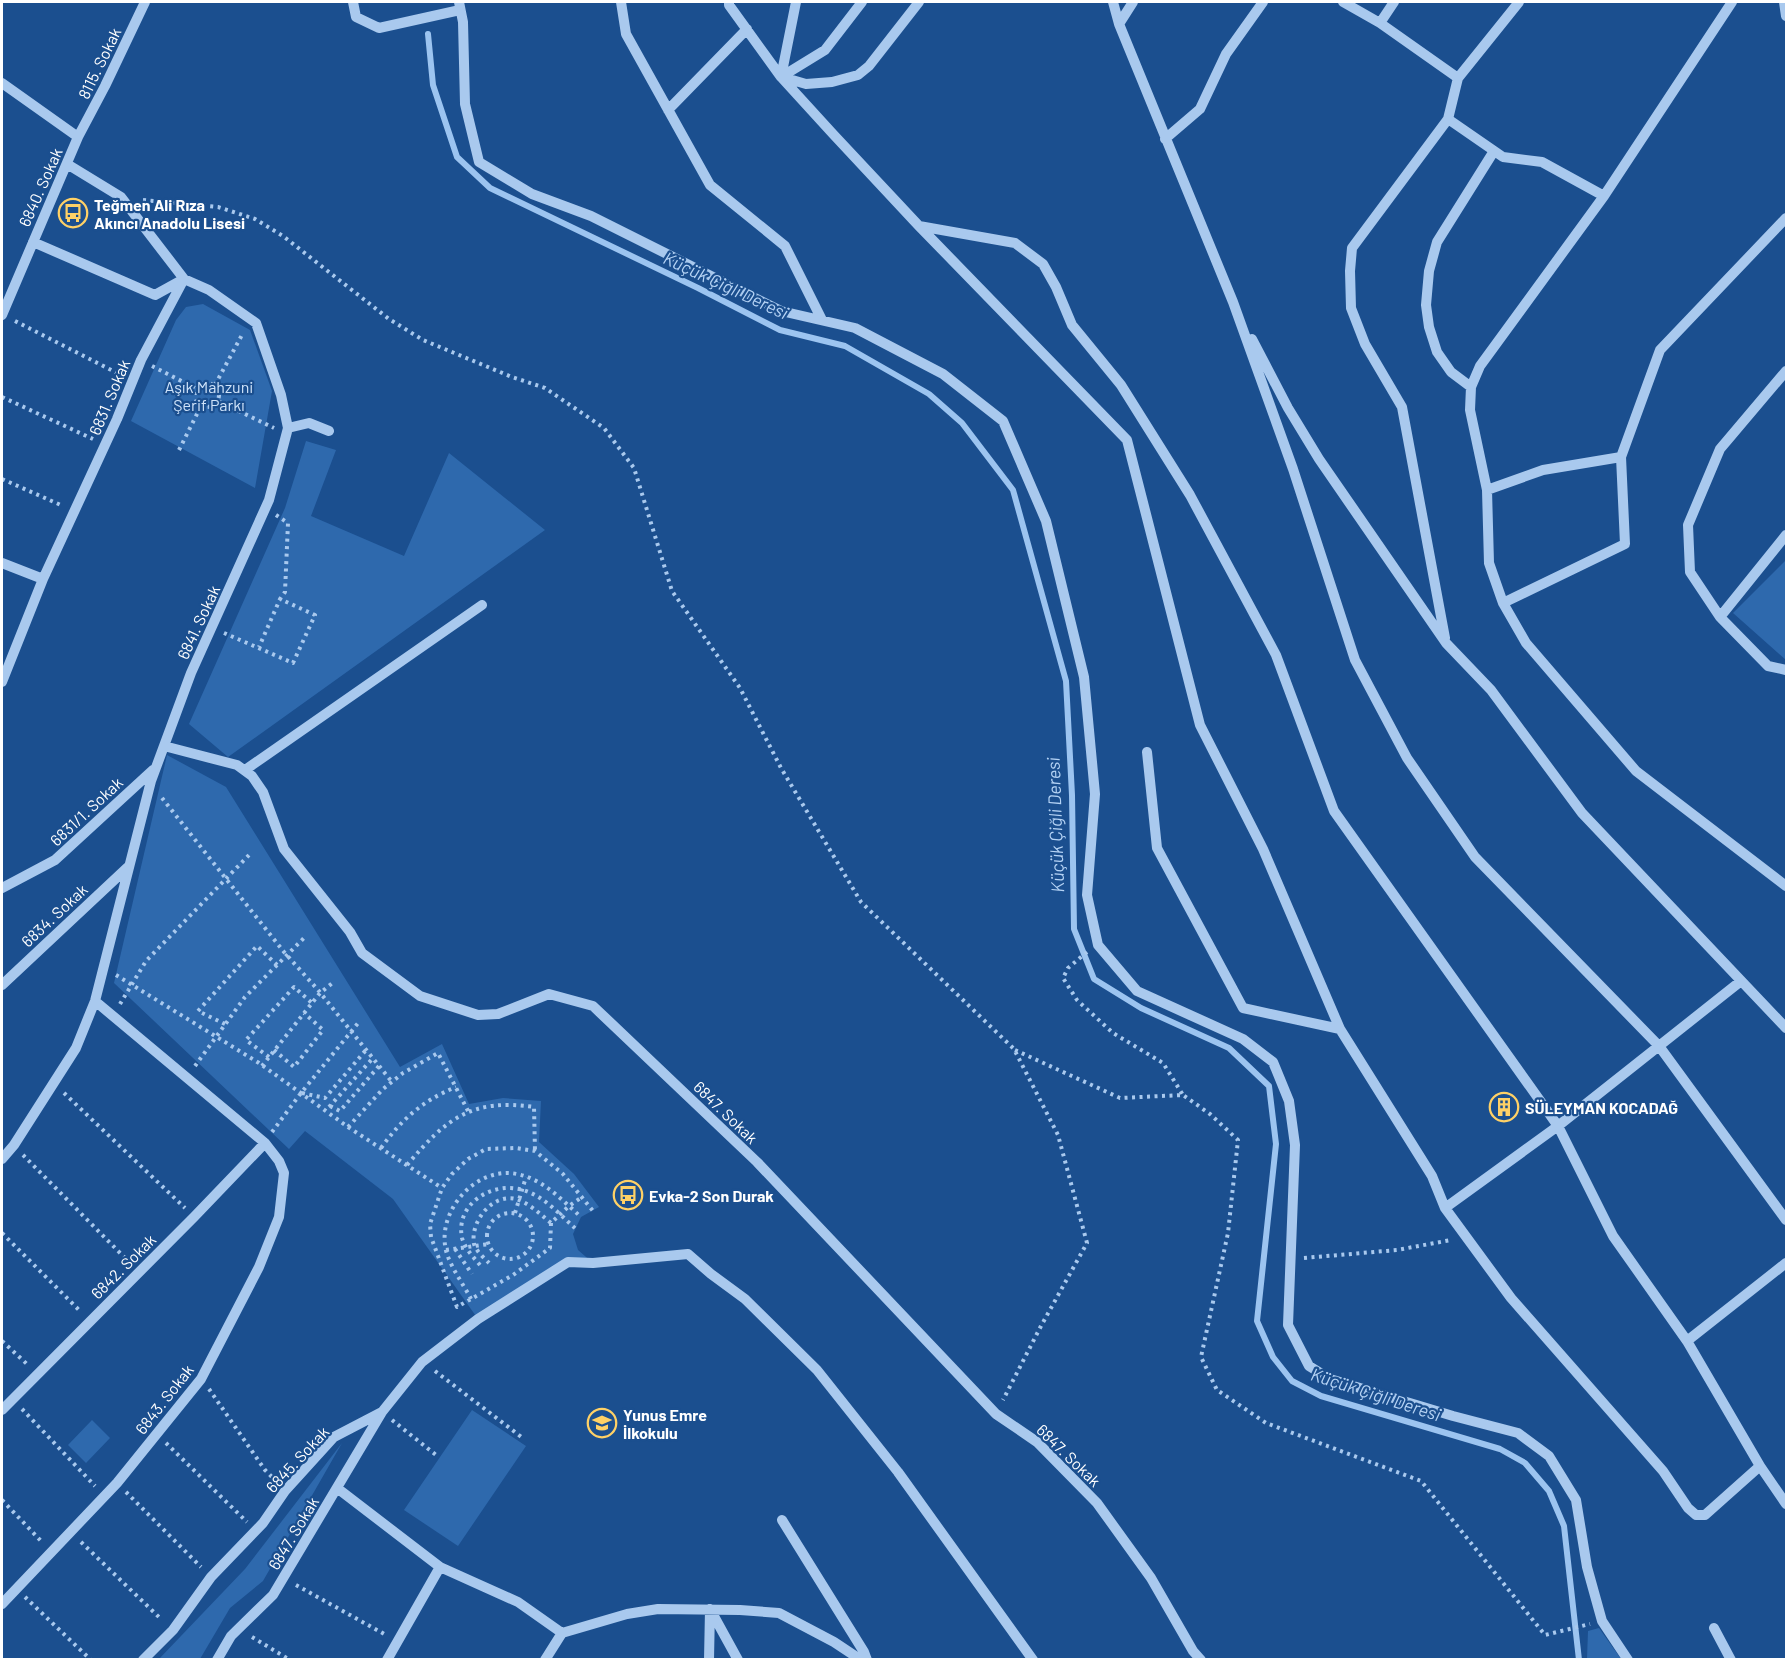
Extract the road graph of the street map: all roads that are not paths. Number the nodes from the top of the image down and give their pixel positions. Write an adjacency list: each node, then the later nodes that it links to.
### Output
1 (145, 2): 26 (street, 8115. Sokak)
2 (353, 2): 16 (street)
3 (621, 2): 24 (street)
4 (729, 2): 20 (street)
5 (796, 2): 21 (street)
6 (862, 2): 21 (street)
7 (919, 2): 21 (street)
8 (1113, 2): 19 (street)
9 (1133, 2): 19 (street)
10 (1263, 2): 27 (street)
11 (1343, 2): 18 (street)
12 (1394, 2): 18 (street)
13 (1519, 2): 22 (street)
14 (1732, 2): 30 (street)
15 (1784, 2): 17 (street)
16 (460, 6): 37 (street)
17 (1786, 16)
18 (1380, 23): 22 (street)
19 (1119, 24): 27 (street)
20 (747, 29): 21 (street); 24 (street)
21 (782, 77): 32 (street)
22 (1458, 78): 25 (street)
23 (2, 83): 26 (street)
24 (668, 110): 37 (street)
25 (1448, 119): 28 (street); 50 (street)
26 (78, 137): 29 (street, 6840. Sokak)
27 (1165, 139): 35 (street)
28 (1494, 151): 30 (street); 39 (street)
29 (67, 164): 33 (street, 6840. Sokak); 34 (street)
30 (1604, 196): 39 (street)
31 (1786, 218): 42 (street)
32 (919, 226): 64 (street); 66 (street)
33 (33, 242): 34 (street); 36 (street, 6840. Sokak)
34 (184, 279): 40 (street, 6841. Sokak); 46 (street, 6831. Sokak)
35 (1233, 302): 50 (street); 65 (street)
36 (2, 315)
37 (822, 320): 94 (street)
38 (1786, 371): 49 (street)
39 (1471, 387): 43 (street)
40 (287, 431): 41 (street); 53 (street, 6841. Sokak)
41 (329, 431)
42 (1621, 457): 43 (street); 47 (street)
43 (1487, 490): 47 (street)
44 (1786, 535): 49 (street)
45 (2, 563): 46 (street)
46 (43, 579): 52 (street, 6831. Sokak)
47 (1503, 603): 58 (street)
48 (482, 605): 56 (street)
49 (1720, 616): 51 (street)
50 (1446, 643): 60 (street)
51 (1786, 670)
52 (2, 682)
53 (164, 746): 55 (street, 6841. Sokak); 56 (street)
54 (1147, 752): 64 (street)
55 (155, 768): 57 (street, 6841. Sokak); 59 (street, 6831/1. Sokak)
56 (245, 770): 93 (street, 6847. Sokak)
57 (128, 867): 61 (street, 6834. Sokak); 62 (street, 6841. Sokak)
58 (1786, 886)
59 (2, 888)
60 (1742, 981): 63 (street); 65 (street)
61 (2, 985)
62 (95, 1001): 67 (street, 6843. Sokak); 68 (street, 6841. Sokak)
63 (1786, 1028)
64 (1340, 1029): 69 (street)
65 (1659, 1046): 66 (street); 70 (street)
66 (1558, 1126): 69 (street); 72 (street)
67 (265, 1143): 73 (street, 6842. Sokak); 80 (street, 6843. Sokak)
68 (2, 1159)
69 (1444, 1208): 75 (street)
70 (1786, 1220)
71 (1786, 1263): 72 (street)
72 (1687, 1341): 75 (street)
73 (2, 1410)
74 (382, 1412): 76 (street, 6847. Sokak); 84 (street, 6845. Sokak); 92 (street, 6845. Sokak)
75 (1760, 1466): 77 (street)
76 (337, 1488): 79 (street); 85 (street, 6847. Sokak)
77 (1786, 1504)
78 (782, 1520): 91 (street)
79 (440, 1567): 83 (street); 86 (street)
80 (2, 1604)
81 (710, 1609): 83 (street); 88 (street); 89 (street); 90 (street)
82 (1714, 1628): 95 (street)
83 (562, 1632): 87 (street)
84 (143, 1659)
85 (217, 1659)
86 (387, 1659)
87 (545, 1659)
88 (709, 1659)
89 (738, 1659)
90 (861, 1659)
91 (867, 1659)
92 (1033, 1659)
93 (1201, 1659)
94 (1629, 1659)
95 (1731, 1659)

